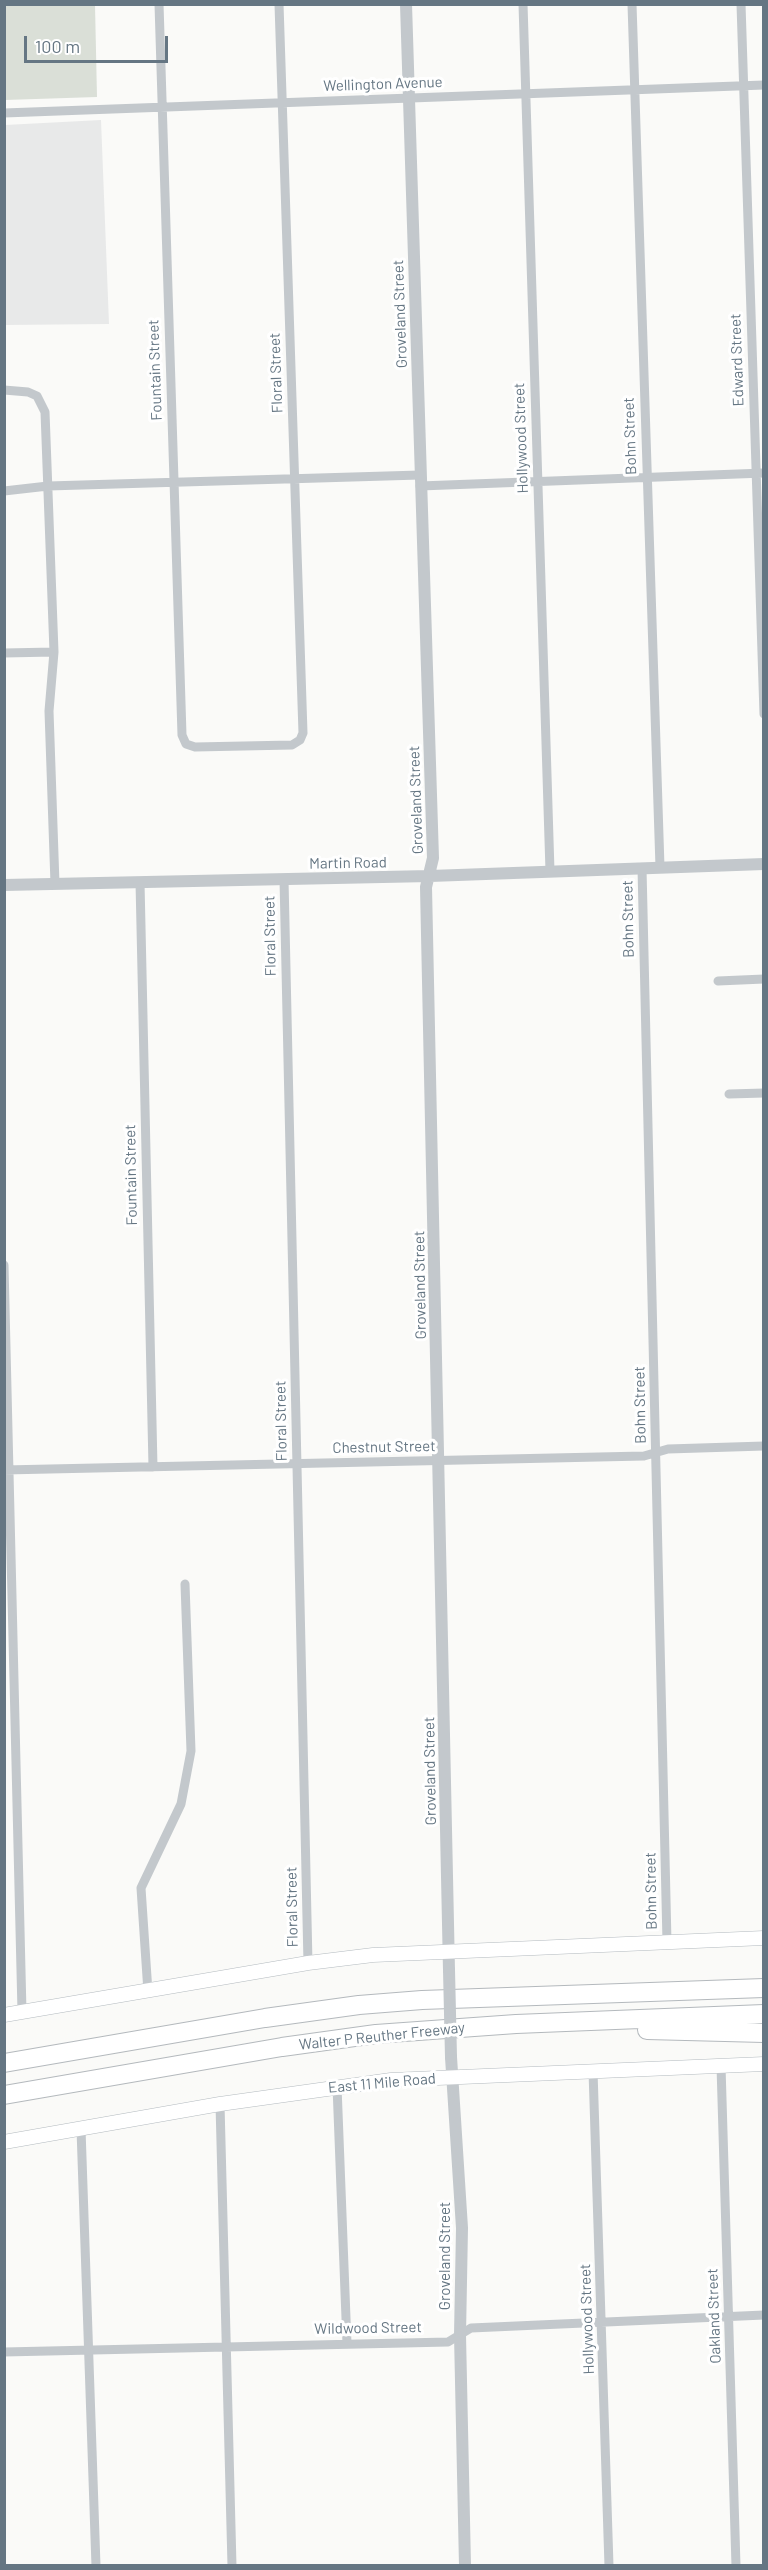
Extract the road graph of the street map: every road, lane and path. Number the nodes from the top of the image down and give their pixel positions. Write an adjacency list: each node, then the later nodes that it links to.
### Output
1 (159, 4): 13 (street, Fountain Street)
2 (279, 4): 12 (street, Floral Street)
3 (405, 4): 11 (street, Groveland Street)
4 (523, 4): 10 (street, Hollywood Street)
5 (632, 4): 9 (street, Bohn Street)
6 (741, 4): 7 (street, Edward Street)
7 (744, 86): 8 (street, Wellington Avenue); 9 (street, Wellington Avenue); 16 (street, Edward Street)
8 (764, 86)
9 (634, 90): 10 (street, Wellington Avenue); 17 (street, Bohn Street)
10 (526, 94): 11 (street, Wellington Avenue); 21 (street, Hollywood Street)
11 (409, 98): 12 (street, Wellington Avenue); 19 (street, Groveland Street)
12 (282, 103): 13 (street, Wellington Avenue); 18 (street, Floral Street)
13 (162, 107): 14 (street, Wellington Avenue); 20 (street, Fountain Street)
14 (4, 112)
15 (4, 390): 22 (street)
16 (760, 473): 17 (street); 26 (street, Edward Street)
17 (647, 478): 21 (street); 29 (street, Bohn Street)
18 (294, 479): 19 (street); 20 (street); 27 (street, Floral Street)
19 (420, 480): 21 (street); 32 (street, Groveland Street)
20 (174, 482): 22 (street); 27 (street, Fountain Street)
21 (537, 482): 31 (street, Hollywood Street)
22 (48, 486): 23 (street); 24 (street)
23 (4, 491)
24 (54, 652): 25 (street); 35 (street)
25 (4, 653)
26 (764, 714)
27 (182, 735)
28 (764, 864): 29 (street, Martin Road)
29 (660, 867): 30 (street, Martin Road)
30 (642, 868): 31 (street, Martin Road); 43 (street, Bohn Street)
31 (550, 871): 32 (street, Martin Road)
32 (430, 876): 33 (street, Martin Road); 44 (street, Groveland Street)
33 (284, 879): 34 (street, Martin Road); 45 (street, Floral Street)
34 (140, 882): 35 (street, Martin Road); 46 (street, Fountain Street)
35 (55, 884): 36 (street, Martin Road)
36 (4, 885)
37 (764, 979): 38 (street)
38 (718, 981)
39 (764, 1093): 40 (street)
40 (729, 1094)
41 (4, 1265): 47 (street)
42 (764, 1446): 43 (street, Chestnut Street)
43 (656, 1453): 44 (street, Chestnut Street); 50 (street, Bohn Street)
44 (438, 1461): 45 (street, Chestnut Street); 51 (street, Groveland Street)
45 (297, 1464): 46 (street, Chestnut Street); 52 (street, Floral Street)
46 (153, 1467): 47 (street, Chestnut Street)
47 (7, 1470): 57 (street)
48 (185, 1584): 55 (street)
49 (764, 1938): 50 (main road)
50 (668, 1942): 51 (main road)
51 (449, 1950): 52 (main road); 66 (street, Groveland Street, bridge)
52 (308, 1963): 55 (main road)
53 (764, 1976): 56 (highway)
54 (764, 1988): 56 (highway, Walter P Reuther Freeway)
55 (148, 1992): 57 (main road)
56 (636, 1993): 62 (highway, Walter P Reuther Freeway)
57 (22, 2012): 58 (main road)
58 (4, 2014)
59 (764, 2014): 60 (highway, Walter P Reuther Freeway)
60 (478, 2027): 61 (highway); 68 (highway, Walter P Reuther Freeway)
61 (764, 2033)
62 (4, 2063)
63 (764, 2064): 64 (main road, East 11 Mile Road)
64 (721, 2066): 65 (main road, East 11 Mile Road); 73 (street, Oakland Street)
65 (593, 2071): 66 (main road, East 11 Mile Road); 74 (street, Hollywood Street)
66 (451, 2077): 67 (main road, East 11 Mile Road); 75 (street, Groveland Street)
67 (337, 2086): 69 (main road, East 11 Mile Road); 76 (street)
68 (4, 2095)
69 (220, 2104): 70 (main road, East 11 Mile Road); 77 (street)
70 (81, 2130): 71 (main road, East 11 Mile Road); 78 (street)
71 (4, 2142)
72 (764, 2315): 73 (street, Wildwood Street)
73 (729, 2316): 74 (street, Wildwood Street); 84 (street, Oakland Street)
74 (602, 2323): 75 (street, Wildwood Street); 83 (street, Hollywood Street)
75 (460, 2335): 76 (street, Wildwood Street); 82 (street, Groveland Street)
76 (347, 2344): 77 (street, Wildwood Street)
77 (226, 2347): 78 (street, Wildwood Street); 81 (street)
78 (90, 2350): 79 (street, Wildwood Street); 80 (street)
79 (4, 2352)
80 (96, 2565)
81 (232, 2565)
82 (465, 2565)
83 (609, 2565)
84 (736, 2565)

